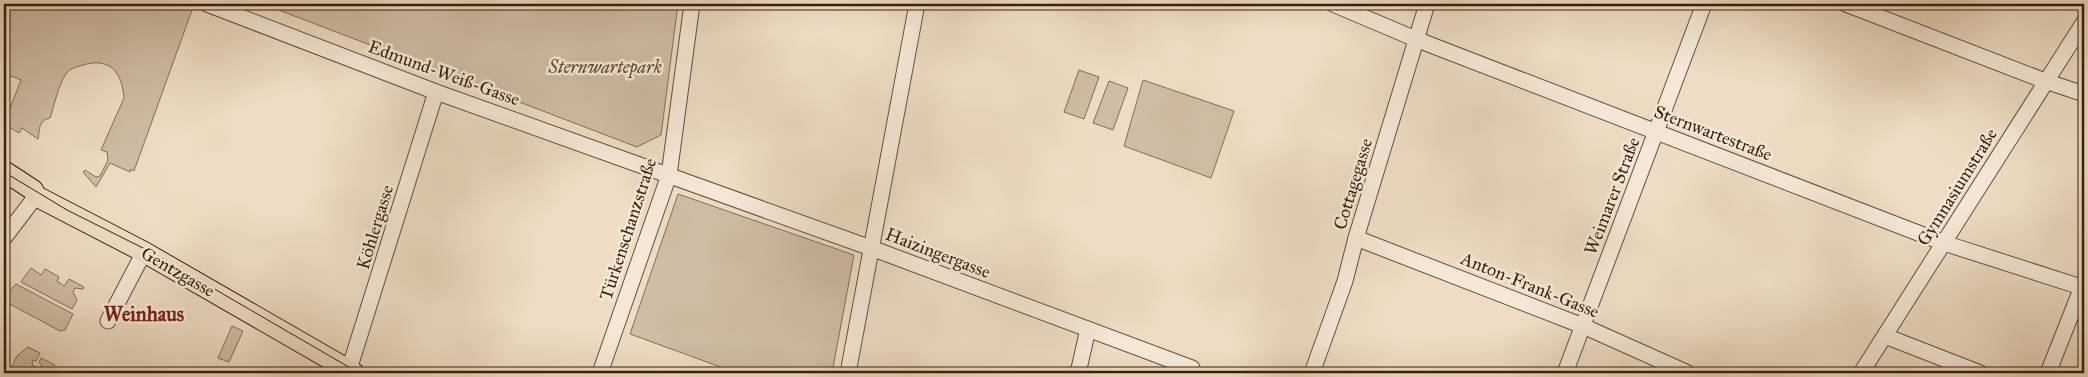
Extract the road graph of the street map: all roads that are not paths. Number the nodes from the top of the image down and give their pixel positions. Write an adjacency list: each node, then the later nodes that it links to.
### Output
1 (207, 4): 11 (street, Edmund-Weiß-Gasse)
2 (692, 4): 15 (street, Türkenschanzstraße)
3 (917, 4): 20 (street)
4 (1333, 4): 9 (street, Sternwartestraße)
5 (1427, 4): 9 (street, Cottagegasse)
6 (1704, 4): 13 (street, Weimarer Straße)
7 (1846, 4): 10 (street)
8 (2084, 22): 10 (street, Gymnasiumstraße)
9 (1418, 40): 13 (street, Sternwartestraße); 18 (street, Cottagegasse)
10 (2045, 81): 12 (street); 19 (street, Gymnasiumstraße)
11 (436, 92): 15 (street, Edmund-Weiß-Gasse); 28 (street, Köhlergasse)
12 (2084, 94)
13 (1656, 131): 19 (street, Sternwartestraße); 24 (street, Weimarer Straße)
14 (4, 171): 16 (main road, Gentzgasse)
15 (669, 175): 20 (street, Haizingergasse); 29 (street, Türkenschanzstraße)
16 (36, 196): 17 (street); 21 (main road, Gentzgasse)
17 (4, 238)
18 (1356, 238): 24 (street, Anton-Frank-Gasse); 32 (street, Cottagegasse)
19 (1944, 243): 22 (street, Sternwartestraße); 26 (street, Gymnasiumstraße)
20 (871, 248): 25 (street, Haizingergasse); 30 (street)
21 (144, 252): 23 (street); 28 (main road, Gentzgasse)
22 (2084, 286): 37 (street)
23 (108, 321)
24 (1582, 326): 33 (street, Weimarer Straße); 34 (street, Anton-Frank-Gasse)
25 (1088, 329): 27 (street, Haizingergasse); 31 (street)
26 (1885, 336): 35 (street, Gymnasiumstraße); 36 (street)
27 (1192, 368)
28 (351, 372)
29 (600, 373)
30 (848, 373)
31 (1078, 373)
32 (1312, 373)
33 (1565, 373)
34 (1688, 373)
35 (1861, 373)
36 (1980, 373)
37 (2048, 373)

